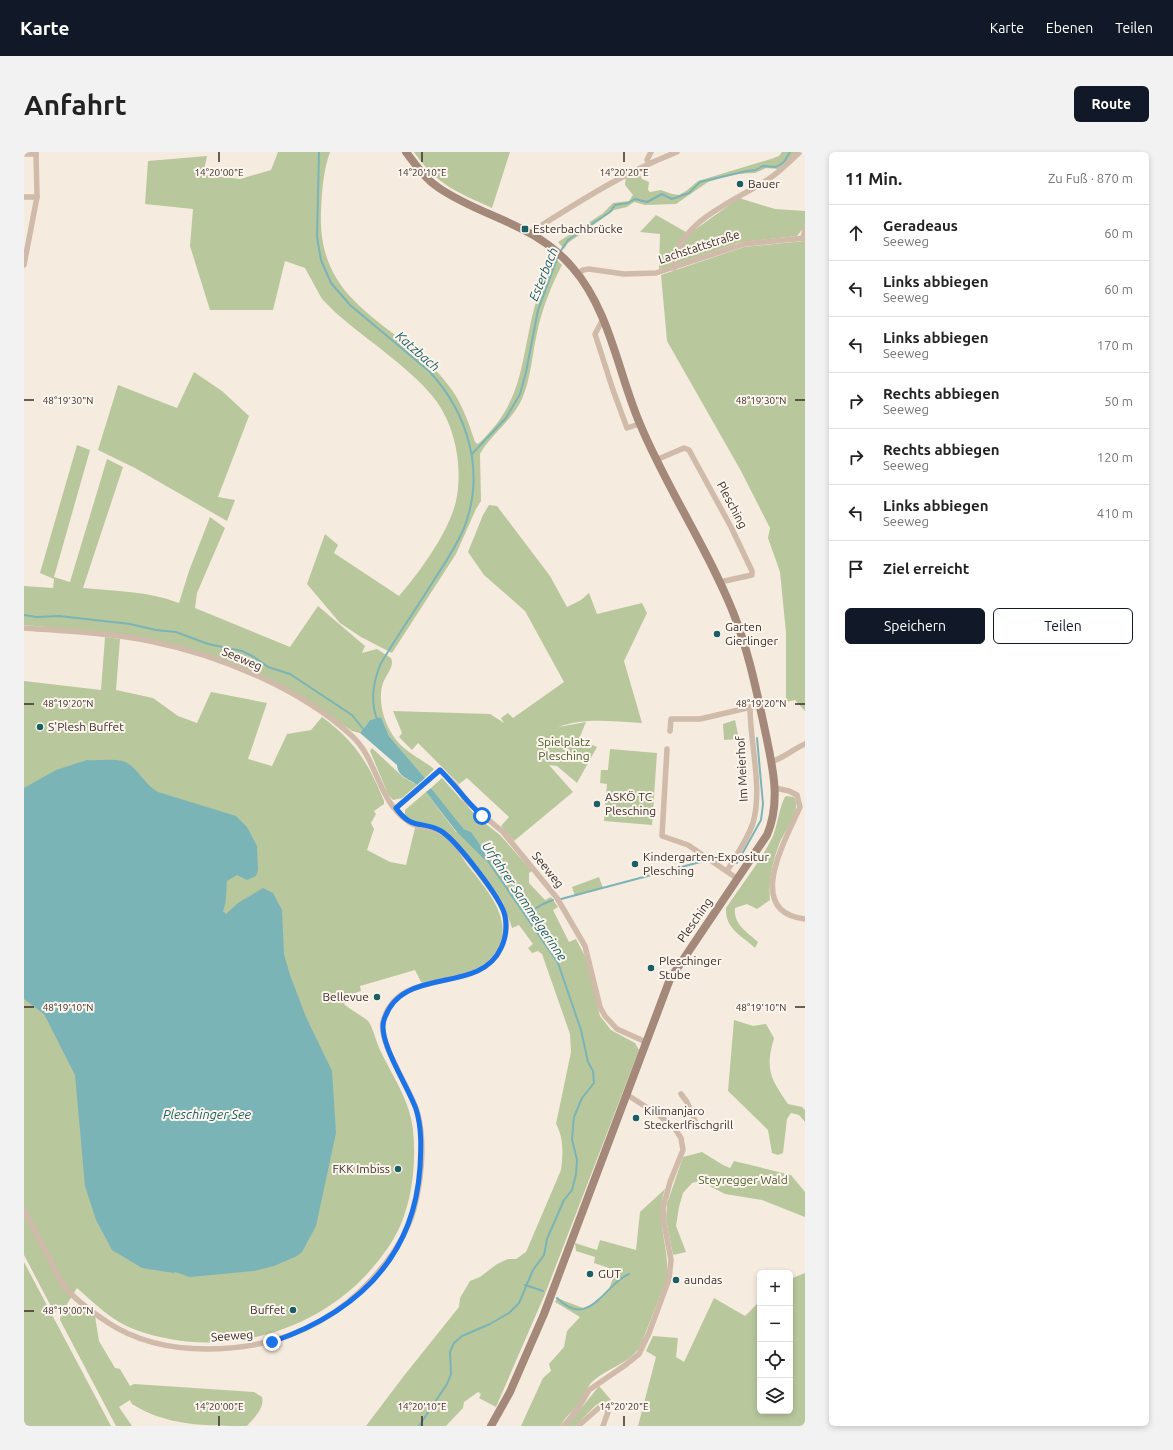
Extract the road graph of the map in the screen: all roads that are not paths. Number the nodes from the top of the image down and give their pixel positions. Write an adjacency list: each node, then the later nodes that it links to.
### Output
1 (406, 152): 11 (main road, Plesching)
2 (651, 152): 7 (street)
3 (677, 152): 7 (street)
4 (800, 152): 14 (street)
5 (36, 153): 6 (street); 8 (street)
6 (24, 154)
7 (649, 163): 11 (street)
8 (37, 196): 9 (street); 13 (street)
9 (24, 197)
10 (805, 229): 12 (street)
11 (534, 234): 15 (main road, Plesching)
12 (804, 238): 14 (street, Lachstattstraße)
13 (24, 265)
14 (674, 268): 15 (street, Lachstattstraße)
15 (578, 274): 16 (main road, Plesching)
16 (603, 319): 17 (main road, Plesching); 17 (street)
17 (639, 424): 18 (main road, Plesching)
18 (656, 460): 19 (main road, Plesching); 19 (street, Plesching)
19 (720, 582): 21 (main road, Plesching)
20 (24, 628): 29 (street, Seeweg)
21 (760, 705): 22 (street); 26 (main road, Plesching)
22 (750, 708): 23 (street); 30 (street, Im Meierhof)
23 (670, 730)
24 (805, 744): 26 (street)
25 (667, 749): 30 (street)
26 (771, 762): 27 (main road, Plesching)
27 (775, 788): 28 (street); 31 (main road, Plesching)
28 (803, 806): 32 (street)
29 (396, 808): 33 (street, Seeweg); 37 (street, Seeweg)
30 (727, 871): 31 (street)
31 (738, 880): 33 (main road, Plesching)
32 (805, 919)
33 (646, 1042): 34 (main road, Plesching)
34 (626, 1094): 38 (main road, Plesching); 39 (street)
35 (680, 1094): 36 (street)
36 (696, 1123)
37 (24, 1210)
38 (491, 1426)
39 (564, 1426)
40 (578, 1426): 41 (street)
41 (603, 1426)

